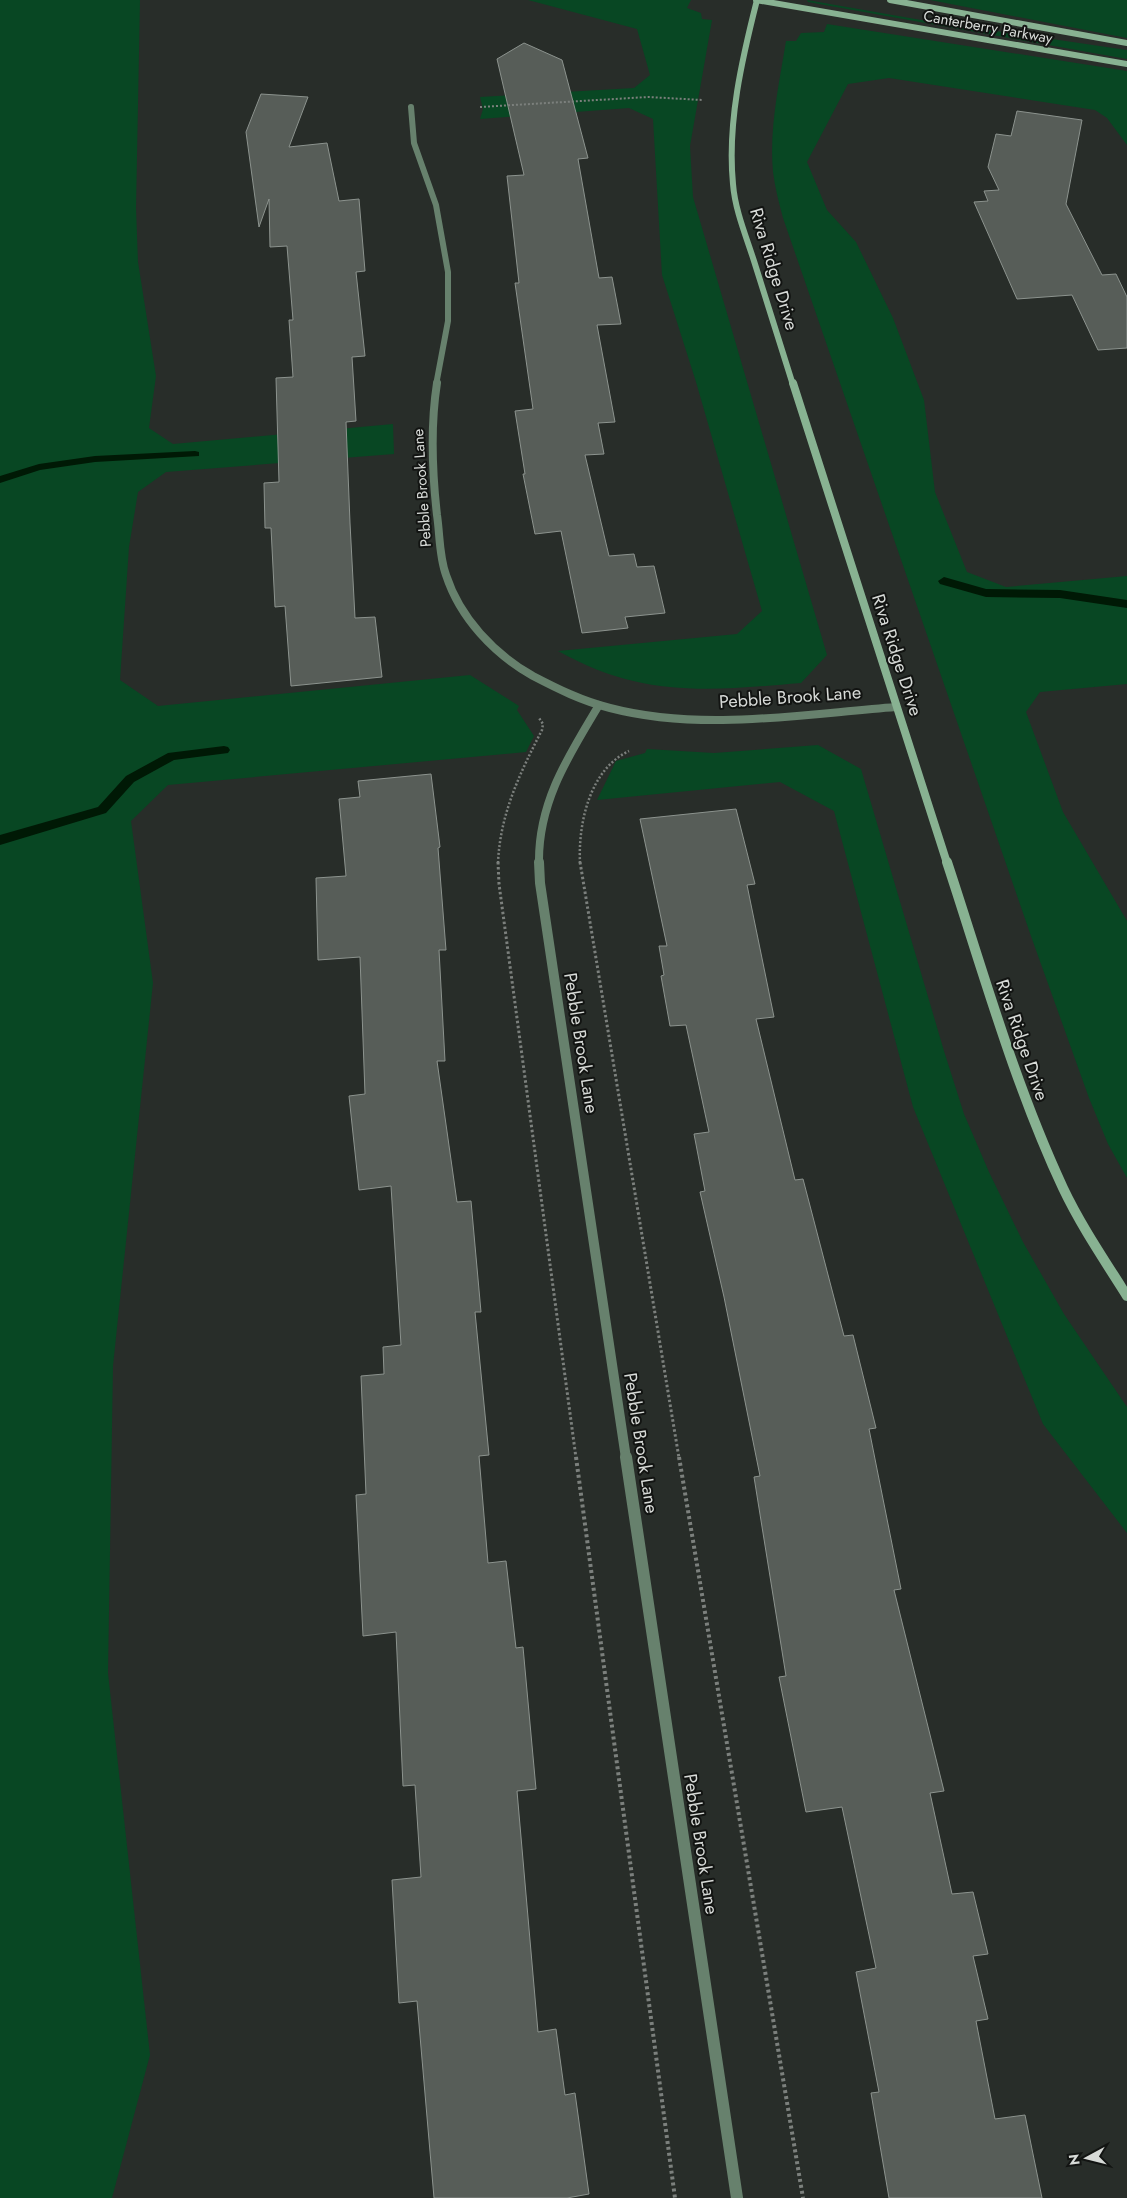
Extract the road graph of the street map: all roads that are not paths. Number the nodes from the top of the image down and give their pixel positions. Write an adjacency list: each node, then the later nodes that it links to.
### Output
1 (757, 0): 4 (street, Canterberry Parkway); 7 (street, Riva Ridge Drive)
2 (890, 0): 3 (street, Canterberry Parkway)
3 (1127, 43)
4 (1127, 64)
5 (411, 107): 6 (street, Pebble Brook Lane)
6 (599, 705): 7 (street, Pebble Brook Lane); 9 (street, Pebble Brook Lane)
7 (896, 707): 8 (street, Riva Ridge Drive)
8 (1127, 1296)
9 (737, 2198)

